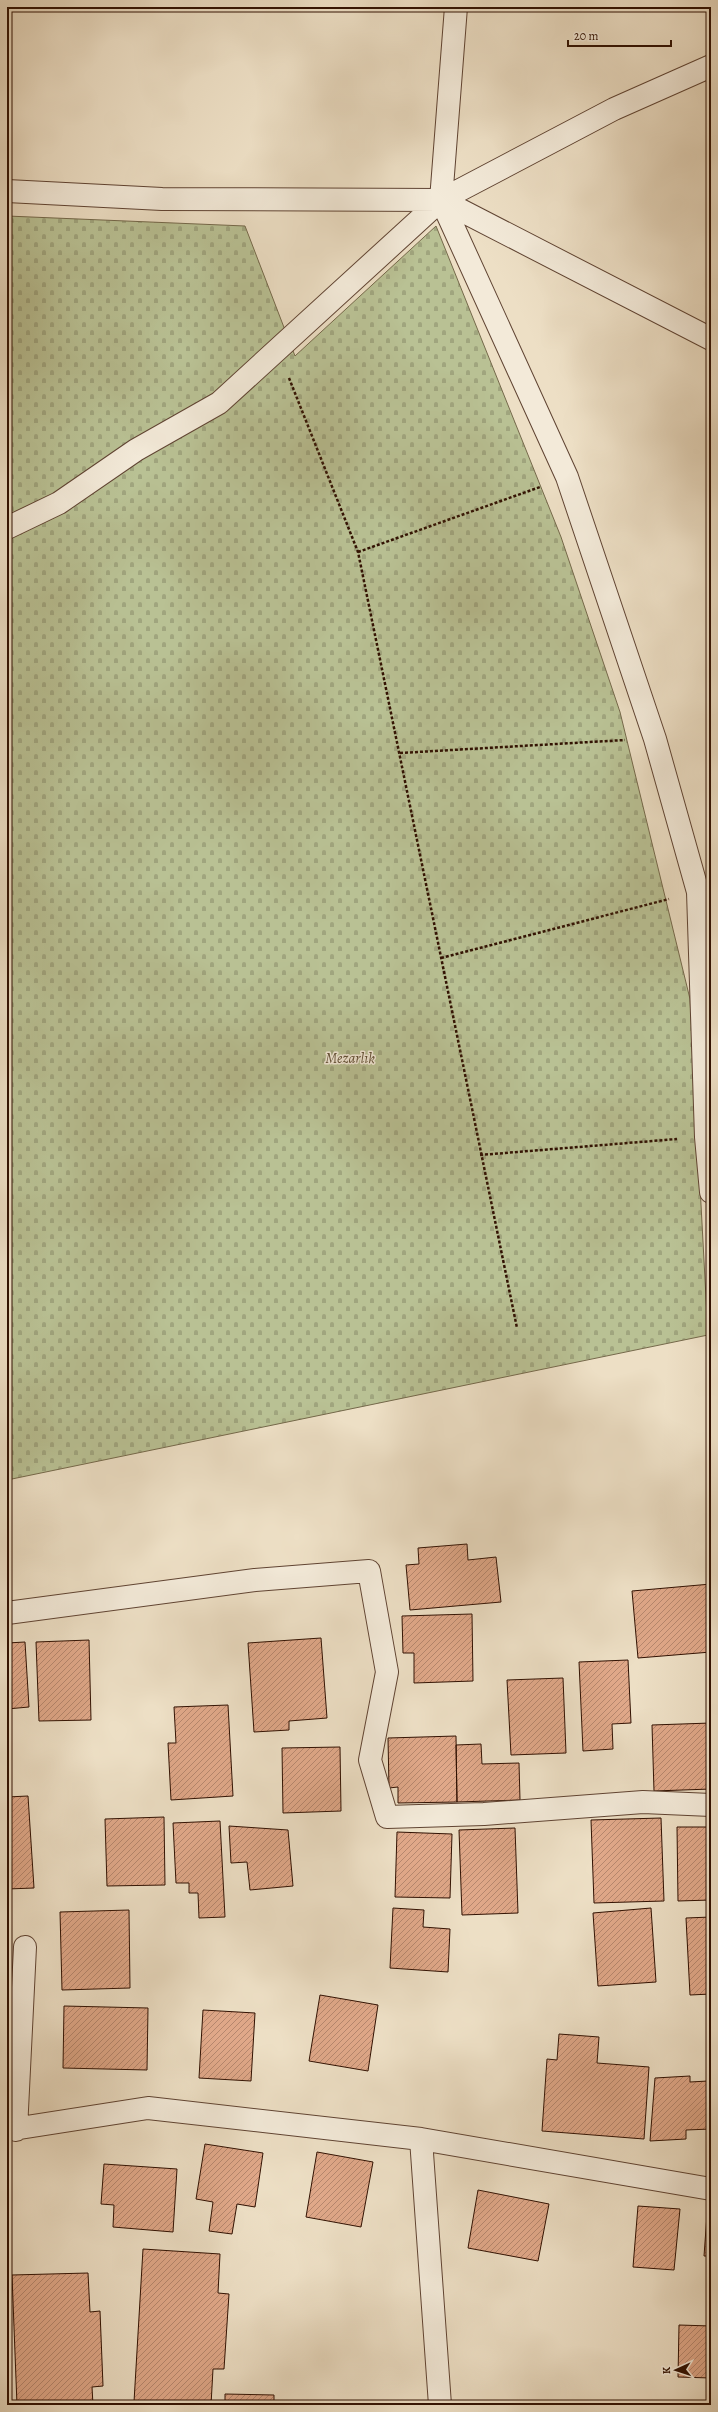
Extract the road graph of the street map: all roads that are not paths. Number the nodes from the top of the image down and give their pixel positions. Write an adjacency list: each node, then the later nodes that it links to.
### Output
1 (456, 7): 4 (street)
2 (711, 66): 4 (street)
3 (7, 191): 4 (street)
4 (441, 200): 5 (street); 6 (street); 7 (street)
5 (711, 340)
6 (7, 528)
7 (711, 1192)
8 (7, 1613): 9 (street)
9 (711, 1806)
10 (25, 1947): 11 (street)
11 (12, 2130): 12 (street)
12 (421, 2139): 13 (street); 14 (street)
13 (711, 2189)
14 (440, 2405)

